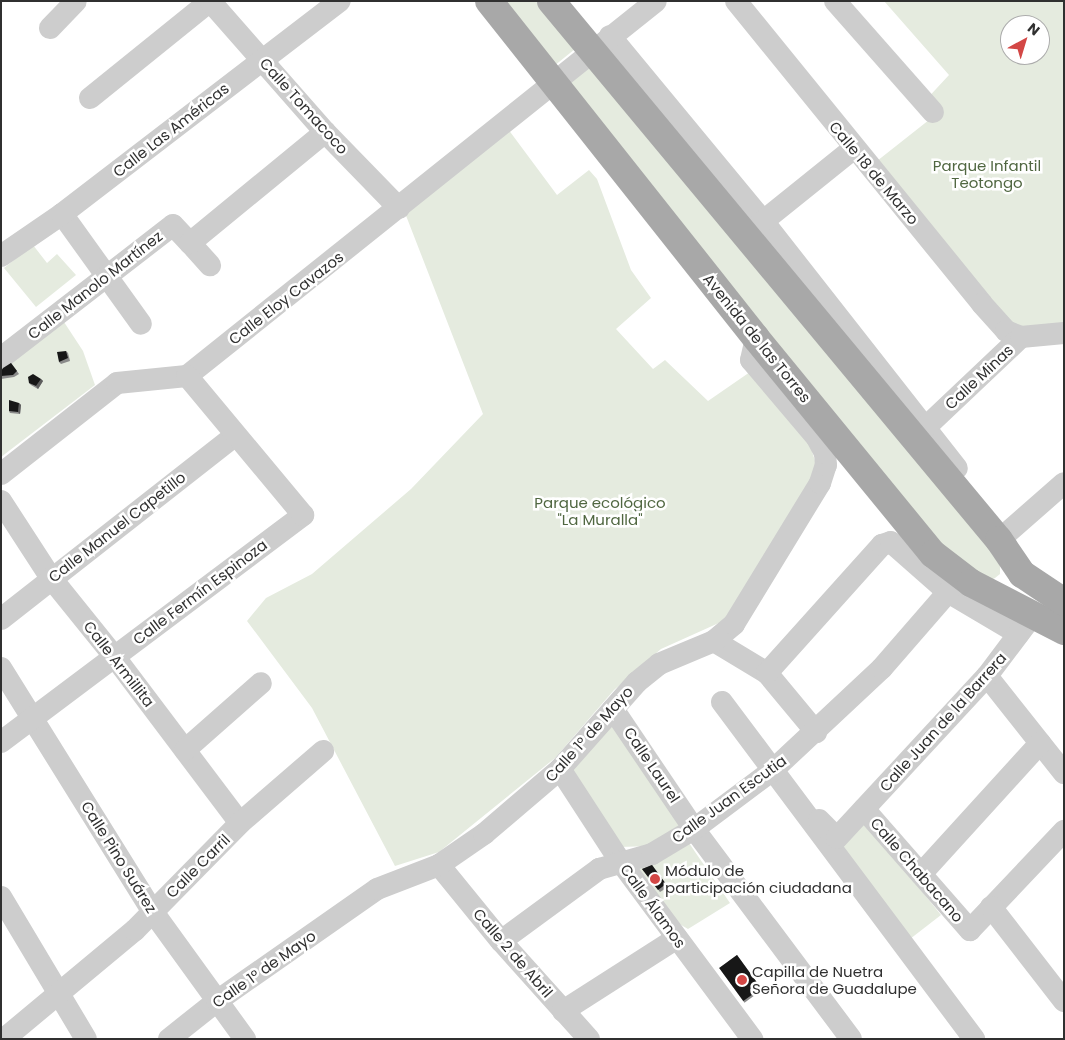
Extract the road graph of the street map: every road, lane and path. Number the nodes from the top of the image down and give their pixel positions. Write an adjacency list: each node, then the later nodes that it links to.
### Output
1 (76, 1): 9 (street)
2 (210, 1): 11 (street, Calle Tomacoco); 13 (street)
3 (340, 1): 11 (street, Calle Las Américas)
4 (489, 1): 12 (main road, Avenida de las Torres)
5 (551, 1): 10 (main road)
6 (736, 1): 16 (street, Calle 18 de Marzo)
7 (835, 1): 14 (street)
8 (648, 4): 10 (street, Calle Eloy Cavazos)
9 (50, 28)
10 (602, 43): 12 (street, Calle Eloy Cavazos); 19 (main road)
11 (262, 60): 15 (street, Calle Tomacoco); 18 (street, Calle Las Américas)
12 (552, 81): 17 (street, Calle Eloy Cavazos); 27 (main road, Avenida de las Torres)
13 (90, 98)
14 (933, 112)
15 (325, 132): 17 (street, Calle Tomacoco); 20 (street)
16 (853, 149): 19 (street); 26 (street, Calle 18 de Marzo)
17 (399, 208): 29 (street, Calle Eloy Cavazos)
18 (62, 214): 21 (street, Calle Las Américas); 23 (street)
19 (754, 228): 30 (street); 36 (main road)
20 (190, 243): 22 (street); 23 (street, Calle Manolo Martínez)
21 (1, 256)
22 (210, 265)
23 (105, 278): 24 (street); 28 (street, Calle Manolo Martínez)
24 (141, 324)
25 (1064, 333): 26 (street, Calle Minas)
26 (1021, 337): 30 (street, Calle Minas)
27 (756, 338): 40 (main road, Avenida de las Torres); 45 (street, Calle 1º de Mayo)
28 (1, 358)
29 (187, 376): 31 (street); 33 (street)
30 (927, 426): 32 (street)
31 (234, 436): 37 (street, Calle Manuel Capetillo); 47 (street, Calle Fermín Espinoza)
32 (957, 468)
33 (1, 474)
34 (1064, 483): 36 (street)
35 (1, 501): 37 (street, Calle Armillita)
36 (1005, 549): 38 (main road); 40 (main road); 41 (main road)
37 (50, 578): 42 (street, Calle Manuel Capetillo); 47 (street, Calle Armillita)
38 (1064, 580)
39 (948, 592): 43 (street); 49 (street); 55 (street, Calle Juan Escutia)
40 (998, 595): 43 (main road); 44 (main road, Avenida de las Torres)
41 (1064, 602)
42 (1, 619)
43 (1023, 629): 46 (main road); 50 (street, Calle Juan de la Barrera)
44 (1064, 631)
45 (714, 640): 49 (street); 53 (street, Calle 1º de Mayo)
46 (1064, 647)
47 (114, 656): 54 (street, Calle Fermín Espinoza); 58 (street, Calle Armillita)
48 (1, 668): 54 (street, Calle Pino Suárez)
49 (767, 673): 55 (street)
50 (987, 676): 57 (street); 64 (street, Calle Juan de la Barrera)
51 (261, 683): 58 (street)
52 (722, 702): 61 (street)
53 (614, 709): 60 (street, Calle 1º de Mayo); 66 (street, Calle Laurel)
54 (32, 718): 56 (street, Calle Fermín Espinoza); 73 (street, Calle Pino Suárez)
55 (816, 732): 61 (street, Calle Juan Escutia)
56 (1, 742)
57 (1040, 743): 62 (street); 70 (street)
58 (185, 750): 65 (street, Calle Armillita)
59 (323, 750): 65 (street, Calle Carril)
60 (560, 769): 68 (street, Calle Álamos); 69 (street, Calle 1º de Mayo)
61 (774, 770): 63 (street); 66 (street, Calle Juan Escutia)
62 (1064, 773)
63 (799, 805): 64 (street, Calle Juan de la Barrera); 87 (street)
64 (864, 809): 70 (street, Calle Chabacano)
65 (240, 823): 73 (street, Calle Carril)
66 (694, 829): 68 (street, Calle Juan Escutia); 80 (street, Calle Laurel)
67 (1064, 830): 72 (street)
68 (620, 861): 74 (street, Calle Álamos); 75 (street, Calle Juan Escutia)
69 (439, 865): 75 (street, Calle 2 de Abril); 77 (street, Calle 1º de Mayo)
70 (922, 874): 72 (street, Calle Chabacano)
71 (1, 897): 76 (street)
72 (991, 907): 78 (street)
73 (153, 912): 76 (street, Calle Carril); 77 (street, Calle Pino Suárez)
74 (677, 938): 79 (street); 86 (street, Calle Álamos)
75 (501, 942): 79 (street, Calle 2 de Abril)
76 (59, 993): 81 (street, Calle Carril); 82 (street)
77 (217, 1001): 83 (street, Calle 1º de Mayo); 84 (street, Calle Pino Suárez)
78 (1064, 1001)
79 (563, 1011): 85 (street, Calle 2 de Abril)
80 (846, 1037)
81 (4, 1039)
82 (86, 1039)
83 (169, 1039)
84 (245, 1039)
85 (589, 1039)
86 (752, 1039)
87 (974, 1039)

